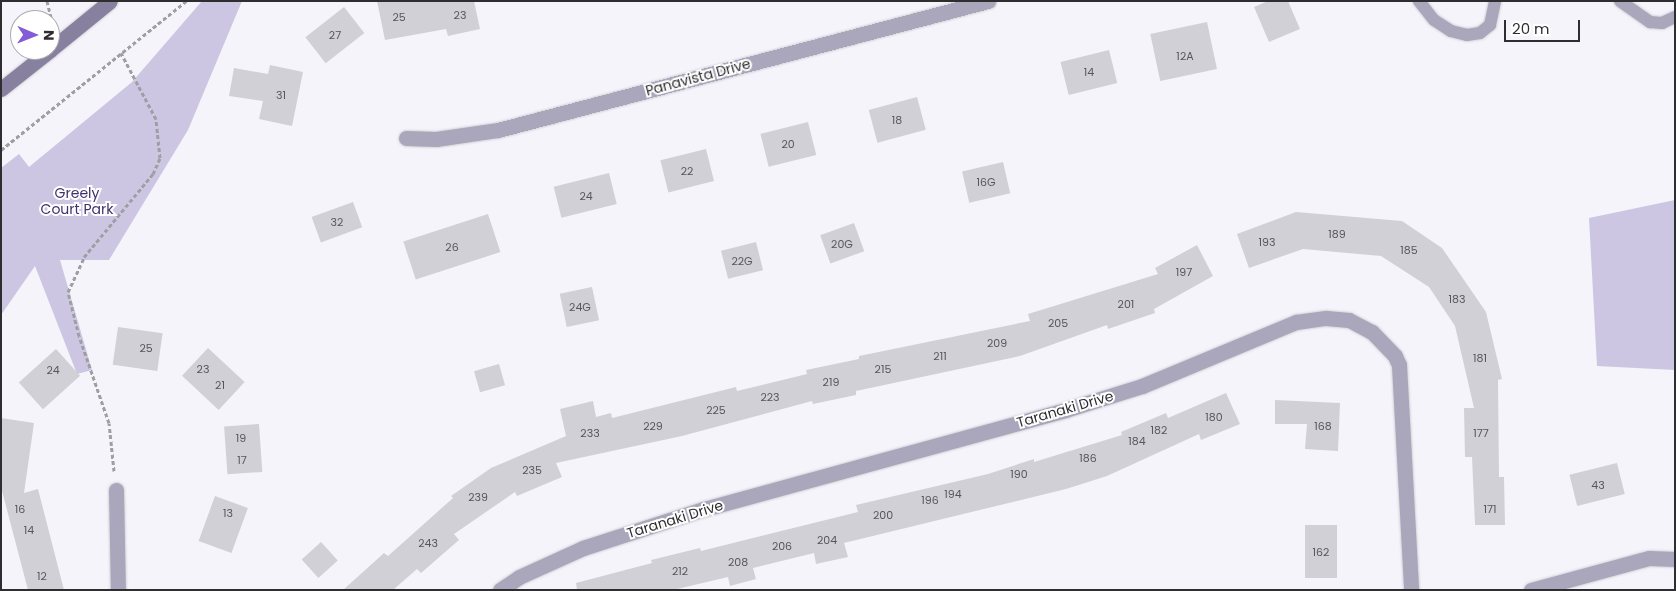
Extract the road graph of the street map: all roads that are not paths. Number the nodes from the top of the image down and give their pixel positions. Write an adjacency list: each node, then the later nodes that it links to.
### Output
1 (110, 1): 7 (main road)
2 (988, 1): 10 (street, Panavista Drive)
3 (1419, 1): 4 (lane)
4 (1495, 1)
5 (1620, 1): 6 (lane)
6 (1675, 17)
7 (60, 42)
8 (37, 60): 9 (main road)
9 (1, 89)
10 (406, 138)
11 (116, 490): 13 (street)
12 (1675, 559): 16 (street)
13 (118, 590)
14 (500, 590): 15 (street, Taranaki Drive)
15 (1411, 590)
16 (1531, 590)

